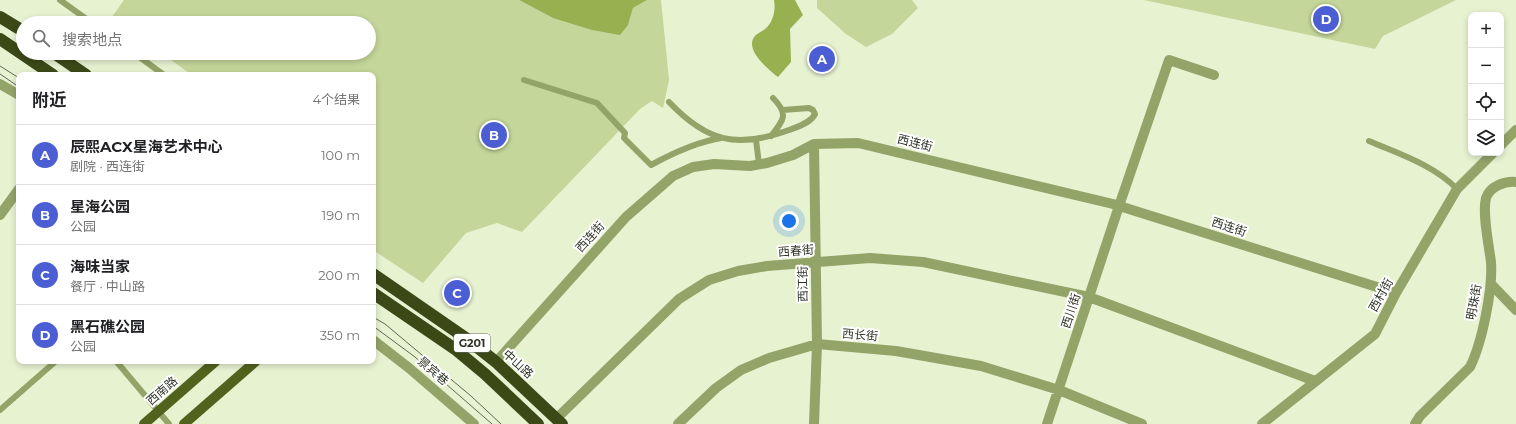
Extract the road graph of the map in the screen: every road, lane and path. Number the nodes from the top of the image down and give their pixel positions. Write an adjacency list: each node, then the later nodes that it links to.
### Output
1 (60, 0): 2 (lane)
2 (82, 16)
3 (0, 17): 4 (highway)
4 (16, 27)
5 (0, 39): 6 (highway)
6 (16, 50)
7 (31, 60): 10 (highway)
8 (64, 60): 11 (highway)
9 (144, 60): 12 (lane)
10 (49, 72)
11 (82, 72)
12 (160, 72)
13 (1214, 75): 32 (street, 西川街)
14 (524, 80): 22 (lane)
15 (0, 84): 16 (street)
16 (16, 93)
17 (772, 98): 19 (lane)
18 (669, 102): 22 (lane)
19 (783, 110): 21 (lane); 21 (lane)
20 (1516, 130): 25 (street)
21 (770, 137): 23 (lane)
22 (721, 138): 23 (lane)
23 (756, 140): 28 (lane)
24 (1369, 141): 30 (lane)
25 (1504, 142)
26 (814, 144): 28 (street, 西连街); 32 (street, 西连街); 34 (street, 西江街)
27 (1490, 156): 30 (street, 西村街)
28 (759, 164): 45 (street, 西连街)
29 (1516, 182): 36 (street, 明珠街)
30 (1458, 189): 37 (street, 西村街)
31 (16, 192): 33 (street)
32 (1119, 206): 37 (street, 西连街); 39 (street, 西川街)
33 (0, 215)
34 (815, 262): 39 (street, 西春街); 44 (street, 西江街); 54 (street, 西春街)
35 (376, 276): 45 (highway, 中山路 / G201)
36 (1491, 284): 42 (street); 65 (street, 明珠街)
37 (1396, 293): 50 (street, 西村街)
38 (376, 295): 41 (highway, G201)
39 (1089, 297): 50 (street, 西春街); 51 (street, 西川街)
40 (376, 303): 41 (highway)
41 (388, 303): 59 (highway, G201)
42 (1516, 310)
43 (376, 342): 58 (street, 景宾巷)
44 (817, 344): 51 (street, 西长街); 60 (street, 西长街); 61 (street, 西江街)
45 (496, 362): 54 (highway, 中山路 / G201)
46 (53, 364): 52 (lane)
47 (119, 364): 53 (lane)
48 (213, 364): 53 (main road, 西南路)
49 (253, 364): 57 (main road)
50 (1315, 382): 64 (street, 西村街)
51 (1059, 390): 62 (street, 西川街); 63 (street, 西长街)
52 (0, 410)
53 (158, 411): 55 (main road, 西南路); 56 (lane)
54 (559, 421)
55 (144, 424)
56 (169, 424)
57 (184, 424)
58 (474, 424)
59 (538, 424)
60 (678, 424)
61 (814, 424)
62 (1047, 424)
63 (1142, 424)
64 (1262, 424)
65 (1415, 424)

